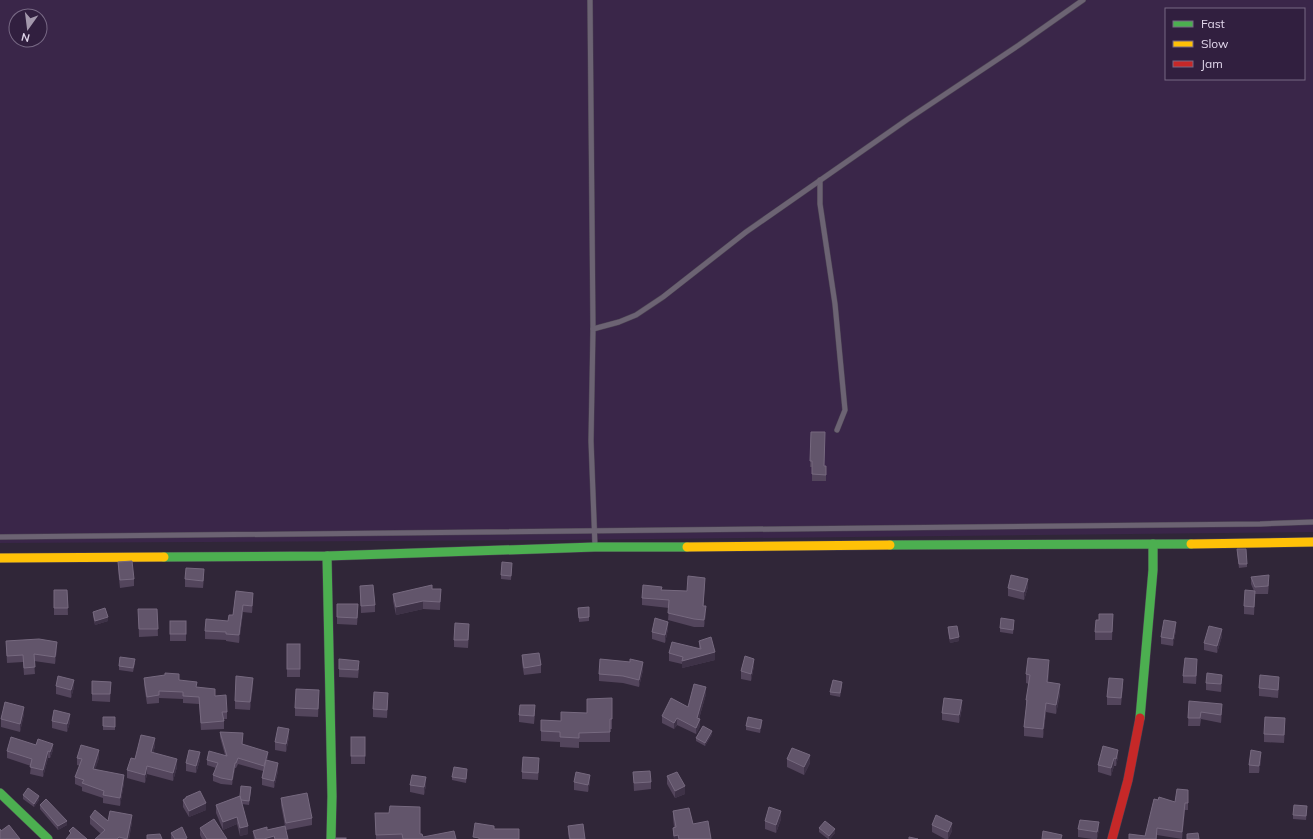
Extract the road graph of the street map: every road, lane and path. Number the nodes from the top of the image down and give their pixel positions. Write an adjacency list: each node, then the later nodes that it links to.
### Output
1 (590, 0): 4 (lane)
2 (1083, 0): 3 (lane)
3 (820, 180): 4 (lane); 5 (lane)
4 (593, 329): 7 (lane)
5 (837, 430)
6 (1313, 522): 7 (lane)
7 (594, 530): 8 (lane); 11 (lane)
8 (0, 537)
9 (1313, 542): 10 (street)
10 (1153, 544): 11 (street); 17 (street)
11 (594, 548): 12 (street)
12 (327, 556): 13 (street); 16 (street)
13 (0, 558)
14 (0, 793): 15 (street)
15 (48, 839)
16 (331, 839)
17 (1112, 839)

